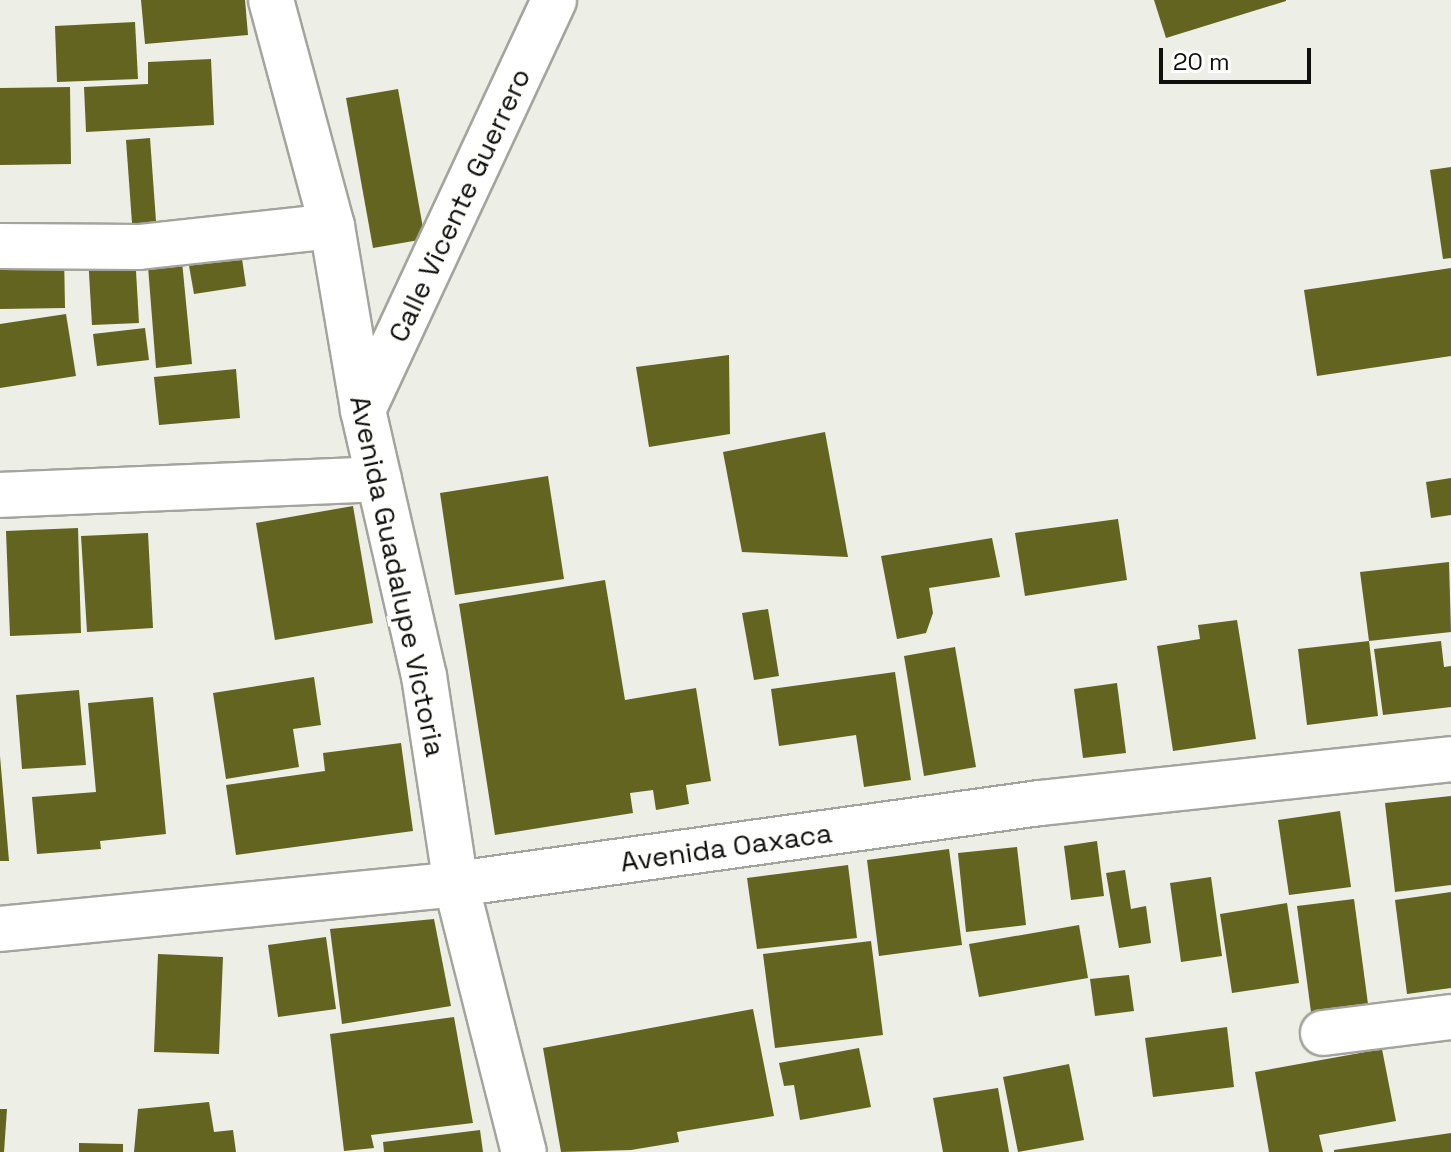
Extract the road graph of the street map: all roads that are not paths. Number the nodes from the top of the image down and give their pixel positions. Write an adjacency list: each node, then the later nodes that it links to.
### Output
1 (271, 0): 3 (street, Avenida Guadalupe Victoria)
2 (554, 0): 5 (street, Calle Vicente Guerrero)
3 (332, 226): 4 (street); 5 (street, Avenida Guadalupe Victoria)
4 (0, 246)
5 (363, 410): 6 (street, Avenida Guadalupe Victoria)
6 (379, 479): 7 (street); 9 (street, Avenida Guadalupe Victoria)
7 (0, 495)
8 (1451, 759): 9 (street, Avenida Oaxaca)
9 (456, 884): 10 (street, Avenida Oaxaca); 13 (street, Avenida Guadalupe Victoria)
10 (0, 929)
11 (1451, 1017): 12 (street)
12 (1323, 1033)
13 (524, 1152)

